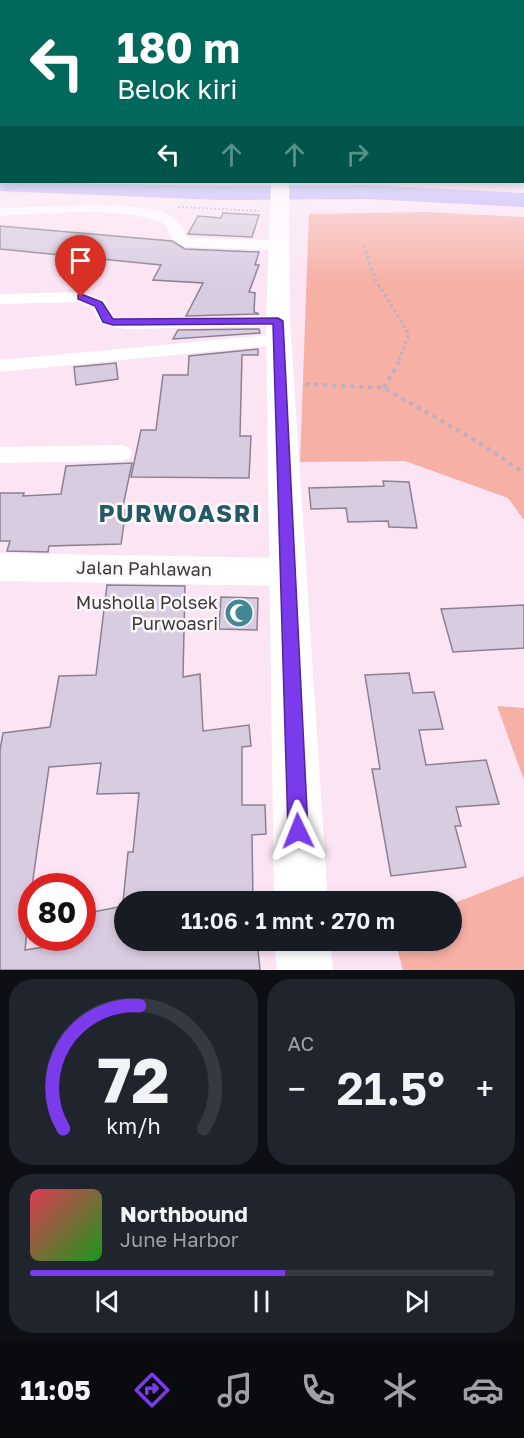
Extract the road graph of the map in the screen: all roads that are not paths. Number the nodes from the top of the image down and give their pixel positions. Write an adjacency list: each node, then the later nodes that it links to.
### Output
1 (280, 192): 3 (highway)
2 (0, 213): 3 (street)
3 (278, 245): 5 (highway)
4 (0, 299): 5 (street)
5 (278, 331): 6 (street); 10 (highway)
6 (0, 366)
7 (121, 453): 8 (street)
8 (0, 455)
9 (0, 567): 10 (main road, Jalan Pahlawan)
10 (287, 572): 11 (highway)
11 (301, 891)
12 (303, 951): 13 (highway)
13 (305, 970)

